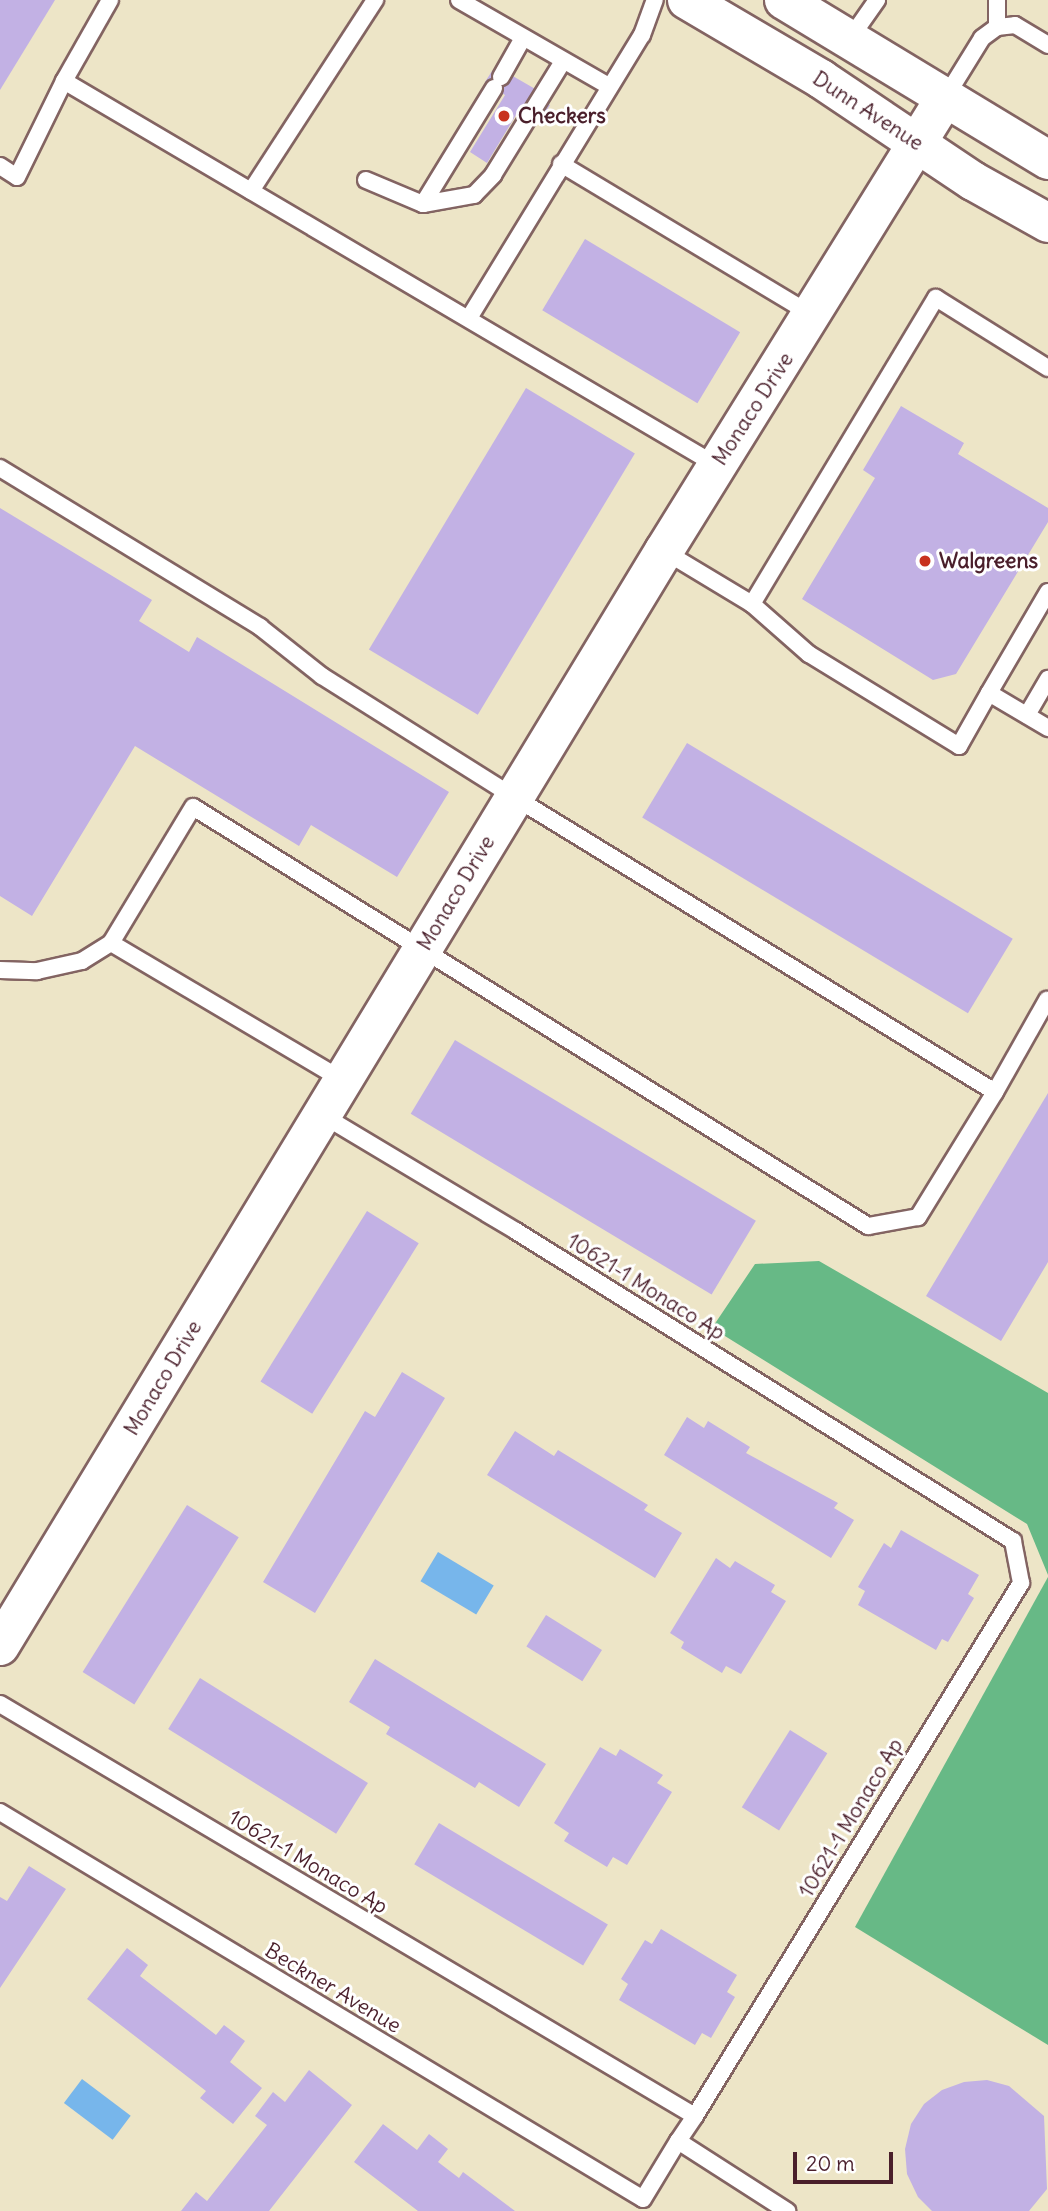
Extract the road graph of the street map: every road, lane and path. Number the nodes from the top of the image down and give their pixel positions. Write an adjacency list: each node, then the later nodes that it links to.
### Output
1 (110, 0): 14 (lane)
2 (375, 0): 22 (lane)
3 (459, 0): 10 (lane)
4 (655, 0): 15 (lane)
5 (687, 0): 17 (street, Dunn Avenue)
6 (784, 0): 11 (street)
7 (877, 0): 11 (lane)
8 (997, 0): 9 (lane)
9 (997, 27): 12 (lane); 16 (lane)
10 (523, 38): 13 (lane); 23 (lane)
11 (849, 40): 16 (street)
12 (1048, 45)
13 (563, 61): 15 (lane); 23 (lane)
14 (64, 81): 20 (lane); 22 (lane)
15 (607, 85): 19 (lane)
16 (945, 98): 17 (street, Monaco Drive); 18 (street)
17 (916, 141): 24 (street, Dunn Avenue); 25 (street, Monaco Drive)
18 (1048, 160)
19 (561, 164): 25 (lane); 26 (lane)
20 (0, 166)
21 (366, 180): 23 (lane)
22 (251, 191): 26 (lane)
23 (423, 204)
24 (1048, 223)
25 (813, 316): 28 (street, Monaco Drive)
26 (469, 318): 28 (lane)
27 (1048, 368): 32 (lane)
28 (716, 465): 30 (street, Monaco Drive)
29 (0, 468): 37 (lane)
30 (664, 551): 32 (lane); 37 (street, Monaco Drive)
31 (1048, 592): 34 (lane)
32 (751, 604): 34 (lane)
33 (1048, 679): 35 (lane)
34 (989, 693): 35 (lane)
35 (1027, 715): 36 (lane)
36 (1048, 728)
37 (514, 797): 39 (street, Monaco Drive); 43 (lane)
38 (111, 943): 39 (lane); 40 (lane); 42 (lane)
39 (420, 952): 42 (street, Monaco Drive); 43 (lane)
40 (0, 970)
41 (1047, 1000): 43 (lane)
42 (342, 1080): 44 (street, Monaco Drive)
43 (995, 1092)
44 (322, 1115): 45 (street, Monaco Drive); 48 (lane, 10621-1 Monaco Ap)
45 (0, 1646)
46 (0, 1704): 48 (lane, 10621-1 Monaco Ap)
47 (0, 1812): 49 (lane, Beckner Avenue)
48 (695, 2116): 49 (lane)
49 (678, 2141): 50 (lane)
50 (787, 2211)

